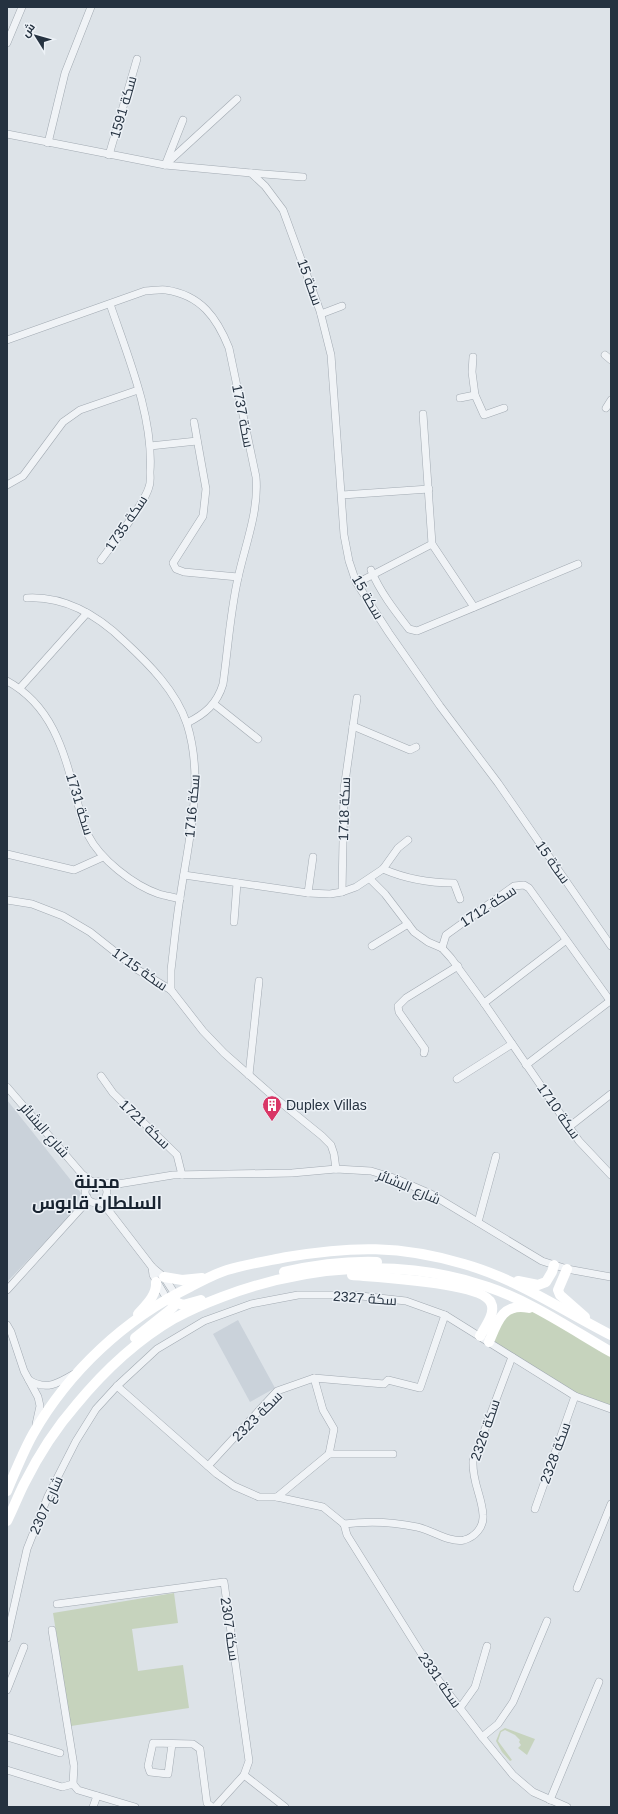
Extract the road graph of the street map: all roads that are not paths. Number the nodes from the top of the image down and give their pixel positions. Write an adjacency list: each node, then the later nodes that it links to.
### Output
1 (22, 7): 3 (street)
2 (91, 7): 8 (street)
3 (7, 43)
4 (137, 59): 9 (street, سكة 1591)
5 (237, 99): 10 (street)
6 (183, 120): 10 (street)
7 (7, 134): 8 (street)
8 (48, 143): 9 (street)
9 (109, 155): 10 (street)
10 (165, 165): 11 (street)
11 (251, 173): 12 (street); 15 (street, سكة 15)
12 (303, 177)
13 (110, 304): 16 (street, سكة 1737); 20 (street, سكة 1735); 37 (street, سكة 1737)
14 (342, 306): 15 (street)
15 (321, 314): 32 (street, سكة 15)
16 (7, 340)
17 (605, 354): 19 (street)
18 (473, 357): 21 (street)
19 (611, 360)
20 (138, 390): 29 (street, سكة 1735); 30 (street)
21 (475, 395): 22 (street); 24 (street)
22 (460, 398)
23 (611, 400): 25 (street)
24 (504, 408)
25 (606, 408)
26 (422, 414): 31 (street)
27 (194, 422): 28 (street)
28 (197, 441): 29 (street); 37 (street)
29 (150, 446): 34 (street, سكة 1735)
30 (7, 485)
31 (429, 489): 32 (street); 33 (street)
32 (342, 495): 38 (street, سكة 15)
33 (432, 544): 36 (street); 40 (street)
34 (101, 560)
35 (578, 564): 40 (street)
36 (372, 572): 38 (street); 40 (street)
37 (238, 577): 45 (street, سكة 1737)
38 (357, 583): 67 (street, سكة 15)
39 (27, 598): 41 (street, سكة 1716)
40 (474, 607)
41 (88, 613): 43 (street); 46 (street, سكة 1716)
42 (7, 681): 43 (street, سكة 1731)
43 (20, 688): 52 (street, سكة 1731)
44 (357, 698): 47 (street, سكة 1718)
45 (214, 704): 46 (street, سكة 1737); 48 (street)
46 (187, 723): 55 (street, سكة 1716)
47 (353, 726): 49 (street); 58 (street, سكة 1718)
48 (258, 739)
49 (416, 747)
50 (408, 840): 54 (street)
51 (7, 854): 52 (street)
52 (103, 857): 60 (street, سكة 1731)
53 (313, 857): 59 (street)
54 (383, 869): 56 (street); 61 (street)
55 (184, 875): 57 (street); 60 (street, سكة 1716)
56 (370, 879): 58 (street); 64 (street, سكة 1710)
57 (238, 883): 59 (street); 63 (street)
58 (342, 892): 59 (street)
59 (308, 893)
60 (180, 898): 71 (street, سكة 1716)
61 (460, 899)
62 (7, 900): 71 (street, سكة 1715)
63 (234, 922)
64 (408, 924): 66 (street); 68 (street, سكة 1710)
65 (565, 941): 68 (street, سكة 1712); 72 (street, سكة 1712); 73 (street)
66 (372, 946)
67 (611, 946)
68 (442, 948): 69 (street, سكة 1710)
69 (458, 966): 73 (street, سكة 1710); 75 (street)
70 (259, 981): 77 (street)
71 (171, 990): 77 (street, سكة 1715)
72 (611, 1001): 76 (street, سكة 1712)
73 (484, 1003): 74 (street, سكة 1710)
74 (512, 1044): 76 (street, سكة 1710); 79 (street)
75 (424, 1053)
76 (526, 1065): 82 (street, سكة 1710)
77 (249, 1075): 84 (street, سكة 1715)
78 (101, 1076): 85 (street, سكة 1721)
79 (457, 1079)
80 (8, 1089): 88 (street, شارع البشائر)
81 (611, 1094): 82 (street)
82 (569, 1127): 86 (street, سكة 1710)
83 (496, 1156): 93 (street)
84 (336, 1170): 85 (street, شارع البشائر); 93 (street, شارع البشائر)
85 (182, 1175): 89 (street, شارع البشائر)
86 (611, 1175)
87 (102, 1183): 88 (street); 89 (street, شارع البشائر); 90 (street)
88 (90, 1184): 91 (street)
89 (118, 1184): 90 (street, شارع البشائر)
90 (107, 1194): 92 (street)
91 (89, 1200): 92 (street); 102 (street)
92 (102, 1202): 101 (street)
93 (478, 1222): 94 (street, شارع البشائر)
94 (554, 1265): 95 (street, شارع البشائر); 98 (main road)
95 (567, 1269): 99 (street, شارع البشائر); 108 (main road)
96 (322, 1272): 100 (main road); 110 (main road); 119 (main road)
97 (214, 1275): 98 (main road); 101 (main road); 103 (main road)
98 (503, 1277): 108 (main road)
99 (611, 1277)
100 (459, 1278): 103 (main road); 104 (main road)
101 (160, 1279): 103 (street); 107 (main road)
102 (7, 1290)
103 (172, 1299): 107 (main road); 119 (main road)
104 (547, 1314): 110 (main road); 111 (main road)
105 (445, 1315): 110 (street, سكة 2327); 114 (street, سكة 2323); 116 (street, سكة 2327)
106 (7, 1325): 115 (street)
107 (126, 1326): 113 (main road)
108 (597, 1328): 109 (main road)
109 (611, 1335)
110 (484, 1339): 112 (street, سكة 2327)
111 (611, 1352)
112 (512, 1357): 117 (street, سكة 2327); 129 (street, سكة 2326)
113 (77, 1372): 115 (street); 120 (main road)
114 (314, 1378): 121 (street); 123 (street, سكة 2323)
115 (29, 1380): 120 (street)
116 (117, 1386): 123 (street); 134 (street, 2307 شارع)
117 (575, 1396): 118 (street, سكة 2327); 127 (street, سكة 2328)
118 (611, 1409)
119 (55, 1432): 128 (main road)
120 (33, 1435): 124 (main road)
121 (330, 1454): 122 (street); 125 (street)
122 (392, 1454)
123 (208, 1466): 125 (street)
124 (7, 1490)
125 (277, 1497): 129 (street)
126 (611, 1504): 130 (street)
127 (535, 1509)
128 (7, 1521)
129 (344, 1524): 139 (street, سكة 2331)
130 (577, 1588)
131 (57, 1604): 145 (street, سكة 2307)
132 (547, 1621): 141 (street)
133 (52, 1630): 146 (street)
134 (7, 1638)
135 (488, 1646): 139 (street)
136 (24, 1647): 138 (street)
137 (599, 1682): 148 (street)
138 (7, 1690)
139 (460, 1708): 141 (street, سكة 2331)
140 (7, 1737): 143 (street)
141 (482, 1737): 148 (street, سكة 2331)
142 (172, 1744): 142 (street); 151 (street)
143 (60, 1753)
144 (7, 1770): 146 (street)
145 (244, 1775): 151 (street); 152 (street)
146 (72, 1784): 147 (street)
147 (97, 1796): 149 (street); 150 (street)
148 (550, 1800): 153 (street, سكة 2331)
149 (93, 1807)
150 (135, 1807)
151 (213, 1807)
152 (285, 1807)
153 (567, 1807)

